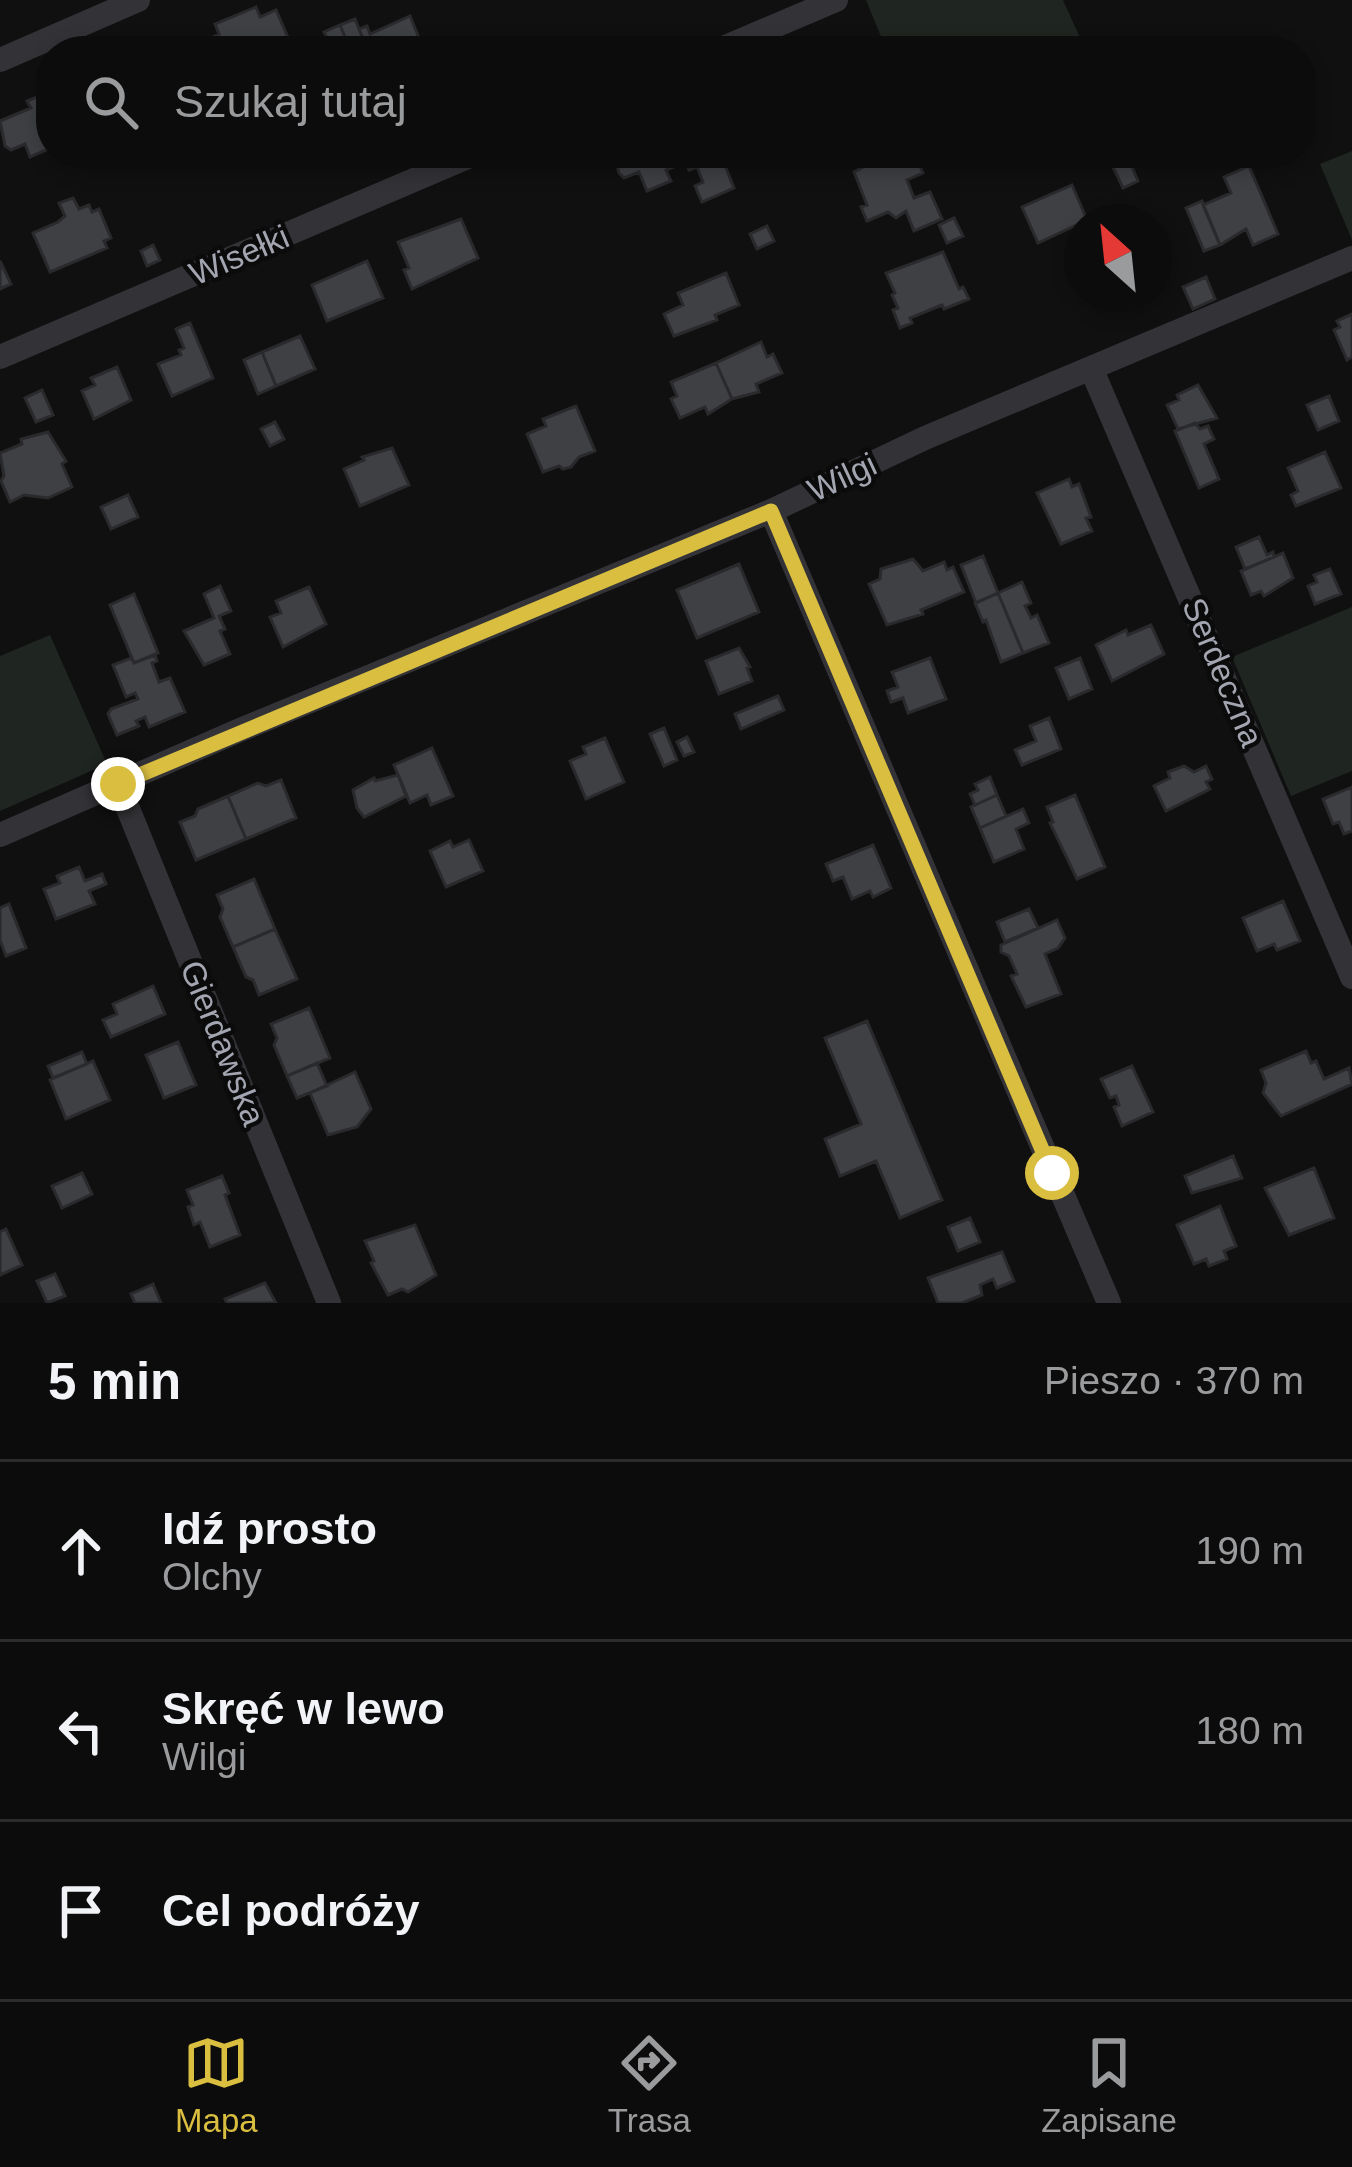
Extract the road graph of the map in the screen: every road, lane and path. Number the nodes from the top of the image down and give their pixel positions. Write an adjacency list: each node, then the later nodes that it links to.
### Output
1 (138, 0): 3 (street)
2 (836, 0): 4 (street)
3 (55, 36)
4 (751, 36)
5 (36, 44): 6 (street)
6 (0, 60)
7 (442, 168): 9 (street, Wisełki)
8 (1352, 258): 10 (street, Wilgi)
9 (0, 357)
10 (1091, 368): 11 (street, Wilgi); 14 (street, Serdeczna)
11 (771, 511): 12 (street, Wilgi); 16 (street)
12 (118, 784): 13 (street, Wilgi); 15 (street, Gierdawska)
13 (0, 835)
14 (1352, 977)
15 (329, 1303)
16 (1109, 1303)

